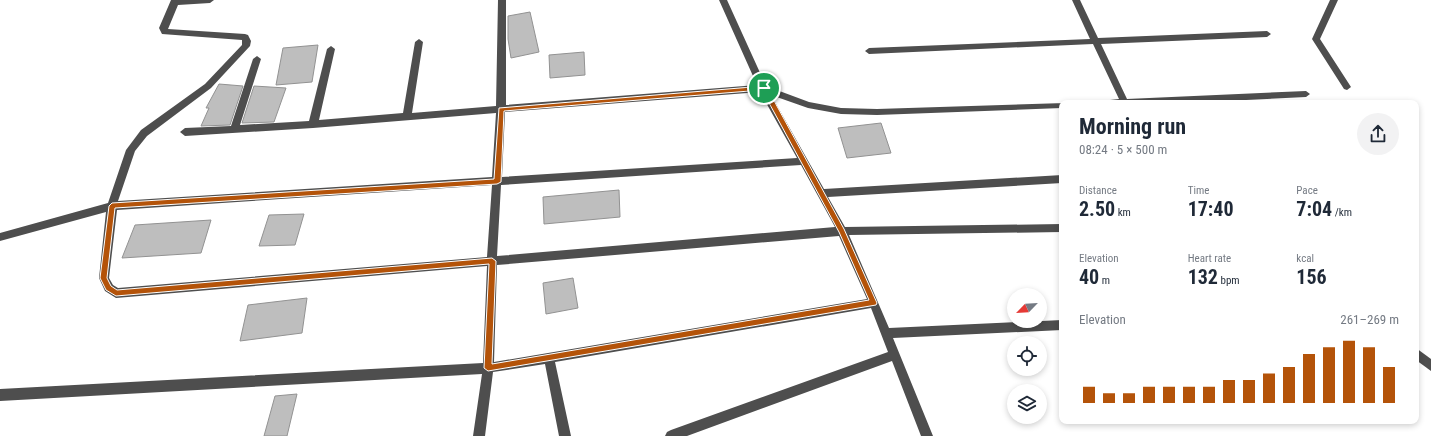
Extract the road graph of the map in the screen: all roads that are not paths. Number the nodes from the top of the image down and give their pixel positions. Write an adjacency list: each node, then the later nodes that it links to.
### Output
1 (210, 0): 6 (street)
2 (502, 0): 19 (street)
3 (723, 0): 14 (street)
4 (1076, 0): 9 (street)
5 (1334, 0): 13 (street)
6 (175, 1): 28 (street)
7 (1267, 34): 9 (street)
8 (419, 42): 20 (street)
9 (1096, 42): 11 (street); 16 (street)
10 (331, 49): 21 (street)
11 (868, 51)
12 (257, 58): 22 (street)
13 (1347, 87)
14 (764, 88): 18 (street); 19 (street); 24 (street)
15 (1306, 94): 17 (street)
16 (1124, 100)
17 (1185, 100)
18 (1059, 105)
19 (501, 109): 20 (street); 26 (street)
20 (407, 117): 21 (street)
21 (313, 124): 22 (street)
22 (234, 129): 23 (street)
23 (185, 132)
24 (803, 161): 26 (street); 27 (street)
25 (1059, 179): 27 (street)
26 (497, 182): 28 (street); 32 (street)
27 (821, 193): 30 (street)
28 (112, 206): 31 (street); 32 (street)
29 (1059, 228): 30 (street)
30 (842, 231): 32 (street); 33 (street)
31 (0, 237)
32 (492, 261): 40 (street)
33 (874, 303): 35 (street); 38 (street)
34 (1059, 325): 35 (street)
35 (886, 333): 36 (street)
36 (894, 355): 44 (street); 45 (street)
37 (1419, 356): 39 (street)
38 (549, 358): 40 (street); 43 (street)
39 (1431, 366)
40 (488, 368): 41 (street); 42 (street)
41 (0, 395)
42 (479, 436)
43 (565, 436)
44 (671, 436)
45 (927, 436)

